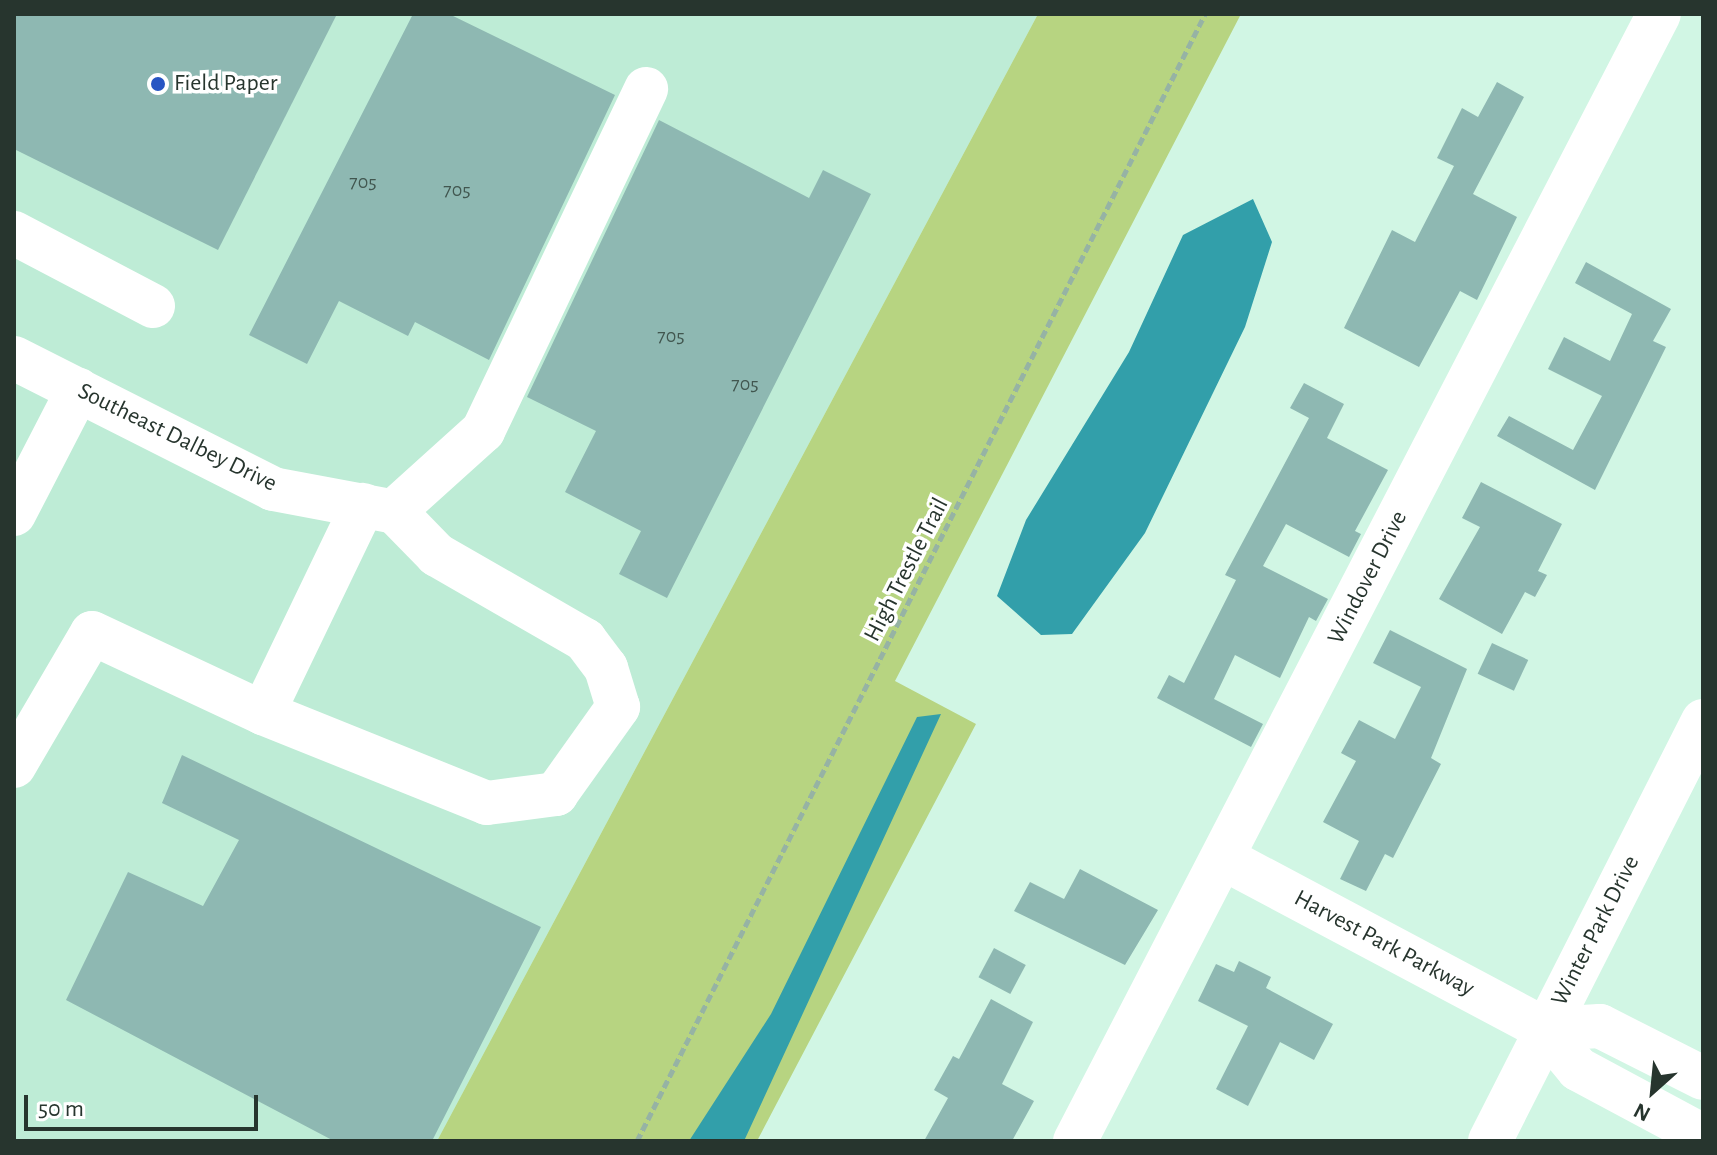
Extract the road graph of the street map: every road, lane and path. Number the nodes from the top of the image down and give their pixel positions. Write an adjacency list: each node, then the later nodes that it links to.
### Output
1 (1205, 14): 17 (path, High Trestle Trail)
2 (1659, 14): 13 (street, Windover Drive)
3 (646, 89): 8 (street)
4 (14, 233): 5 (street)
5 (153, 306)
6 (14, 358): 7 (street, Southeast Dalbey Drive)
7 (78, 390): 8 (street, Southeast Dalbey Drive); 9 (street)
8 (378, 508): 10 (street); 10 (street)
9 (14, 514)
10 (263, 713): 12 (street)
11 (1703, 721): 14 (street, Winter Park Drive)
12 (14, 766)
13 (1223, 858): 14 (street, Harvest Park Parkway); 18 (street, Windover Drive)
14 (1545, 1029): 15 (street); 16 (street, Harvest Park Parkway); 19 (street, Winter Park Drive)
15 (1703, 1078)
16 (1703, 1136)
17 (637, 1141)
18 (1075, 1141)
19 (1490, 1141)

